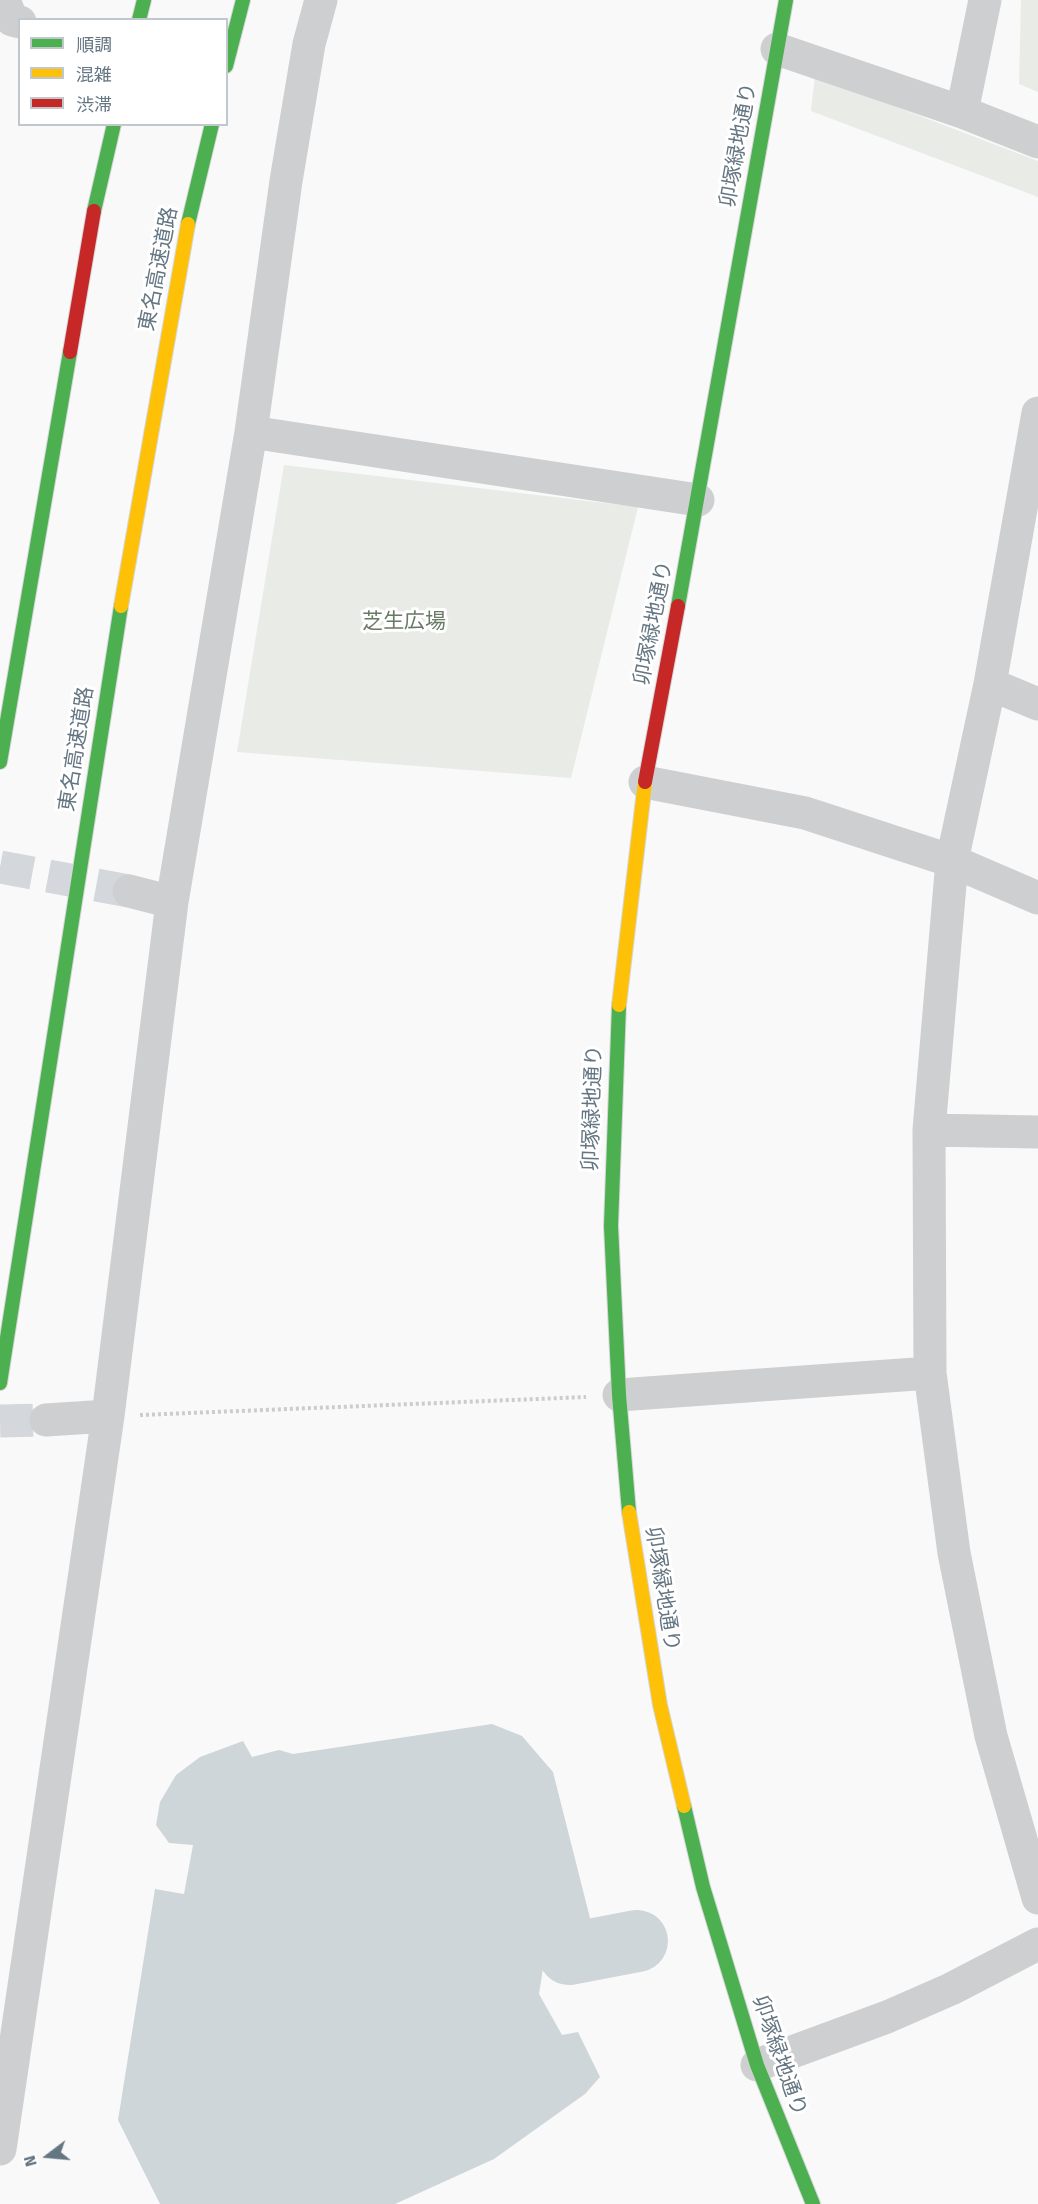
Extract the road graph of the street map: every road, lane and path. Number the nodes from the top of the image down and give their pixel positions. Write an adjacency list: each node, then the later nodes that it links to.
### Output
1 (4, 0): 8 (street)
2 (144, 0): 7 (main road)
3 (243, 0): 10 (main road)
4 (321, 0): 16 (street)
5 (786, 0): 9 (main road, 卯塚緑地通り)
6 (985, 0): 11 (street)
7 (140, 18)
8 (18, 22)
9 (777, 49): 11 (street); 18 (main road, 卯塚緑地通り)
10 (228, 58)
11 (962, 112): 14 (street)
12 (114, 126): 21 (main road)
13 (212, 126): 30 (main road, 東名高速道路)
14 (1038, 142)
15 (1038, 413): 17 (street)
16 (251, 432): 18 (street); 26 (street)
17 (1030, 500): 19 (street)
18 (698, 501): 22 (main road, 卯塚緑地通り)
19 (990, 684): 20 (street); 23 (street)
20 (1038, 704)
21 (0, 762)
22 (645, 782): 23 (street); 31 (main road, 卯塚緑地通り)
23 (952, 861): 25 (street); 27 (street)
24 (129, 891): 26 (street)
25 (1038, 898)
26 (172, 902): 32 (street)
27 (929, 1130): 28 (street); 29 (street)
28 (1038, 1132)
29 (930, 1373): 31 (street); 34 (street)
30 (0, 1383)
31 (619, 1395): 32 (path); 36 (main road, 卯塚緑地通り)
32 (108, 1416): 33 (street); 37 (street)
33 (46, 1420)
34 (1038, 1898)
35 (1038, 1944): 36 (street)
36 (757, 2065): 38 (main road, 卯塚緑地通り)
37 (0, 2149)
38 (813, 2204)

